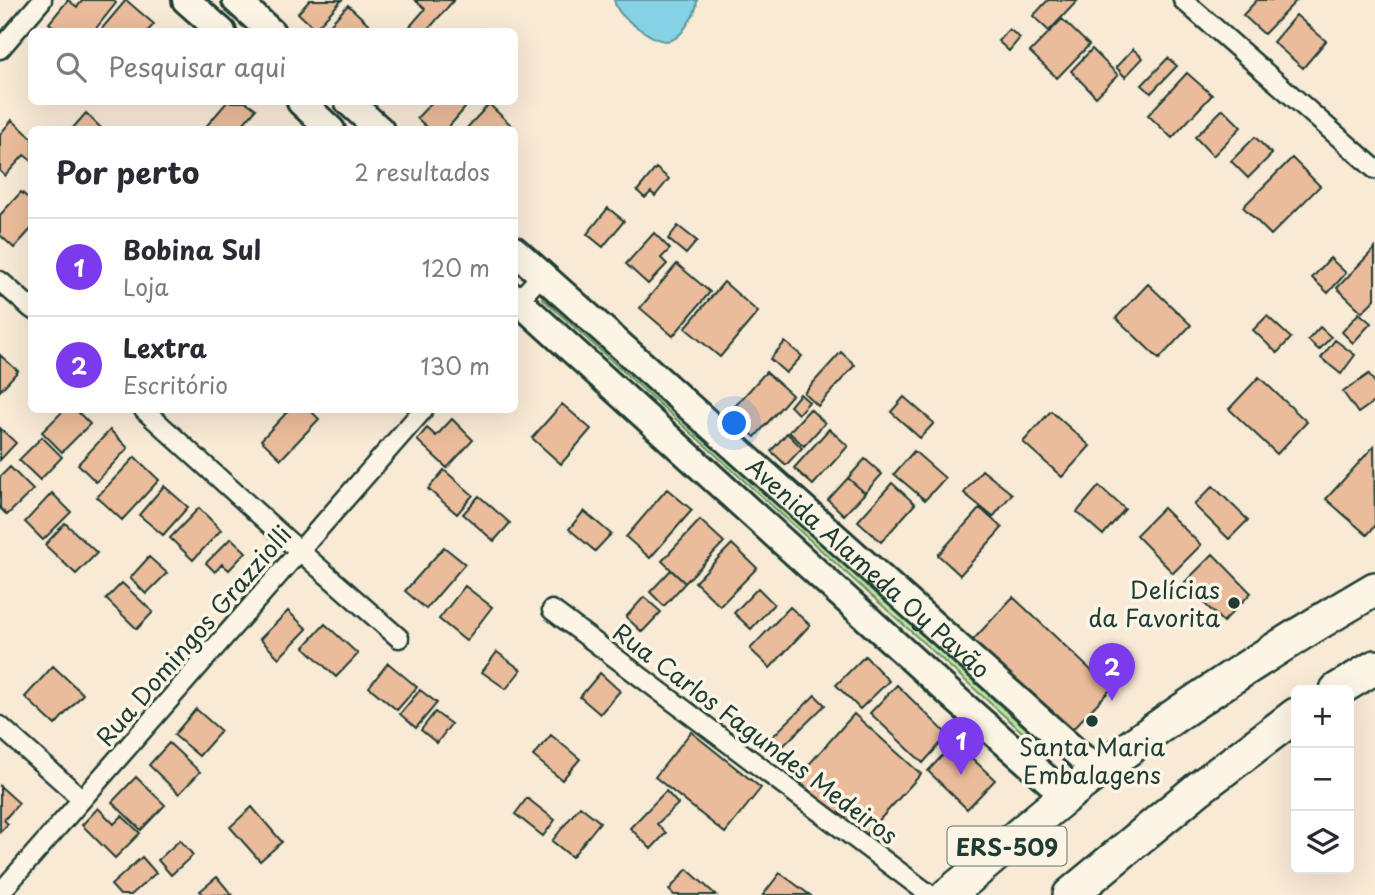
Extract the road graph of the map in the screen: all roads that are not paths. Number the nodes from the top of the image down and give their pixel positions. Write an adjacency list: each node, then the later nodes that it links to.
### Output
1 (42, 0): 7 (street)
2 (186, 0): 5 (street)
3 (236, 0): 6 (street)
4 (1183, 0): 12 (street)
5 (218, 28)
6 (267, 28)
7 (0, 48)
8 (304, 105): 10 (street)
9 (352, 105): 11 (street)
10 (327, 126)
11 (376, 126)
12 (1374, 165)
13 (518, 254): 14 (street, Avenida Alameda Oy Pavão)
14 (542, 275): 16 (street); 29 (street, Avenida Alameda Oy Pavão)
15 (0, 281): 18 (street)
16 (518, 299)
17 (518, 303): 30 (street, Avenida Alameda Oy Pavão)
18 (28, 306)
19 (147, 413): 21 (street)
20 (420, 413): 21 (street, Rua Domingos Grazziolli)
21 (301, 550): 24 (street); 31 (street, Rua Domingos Grazziolli)
22 (1375, 589): 29 (highway, ERS-509)
23 (552, 610): 33 (street, Rua Carlos Fagundes Medeiros)
24 (399, 638)
25 (1375, 667): 26 (highway)
26 (1345, 685)
27 (1291, 719): 35 (highway, ERS-509)
28 (0, 726): 31 (street)
29 (1098, 772): 30 (highway, ERS-509)
30 (1066, 796): 34 (highway, ERS-509)
31 (82, 799): 32 (street, Rua Domingos Grazziolli)
32 (0, 892)
33 (930, 895)
34 (948, 895)
35 (1070, 895)

